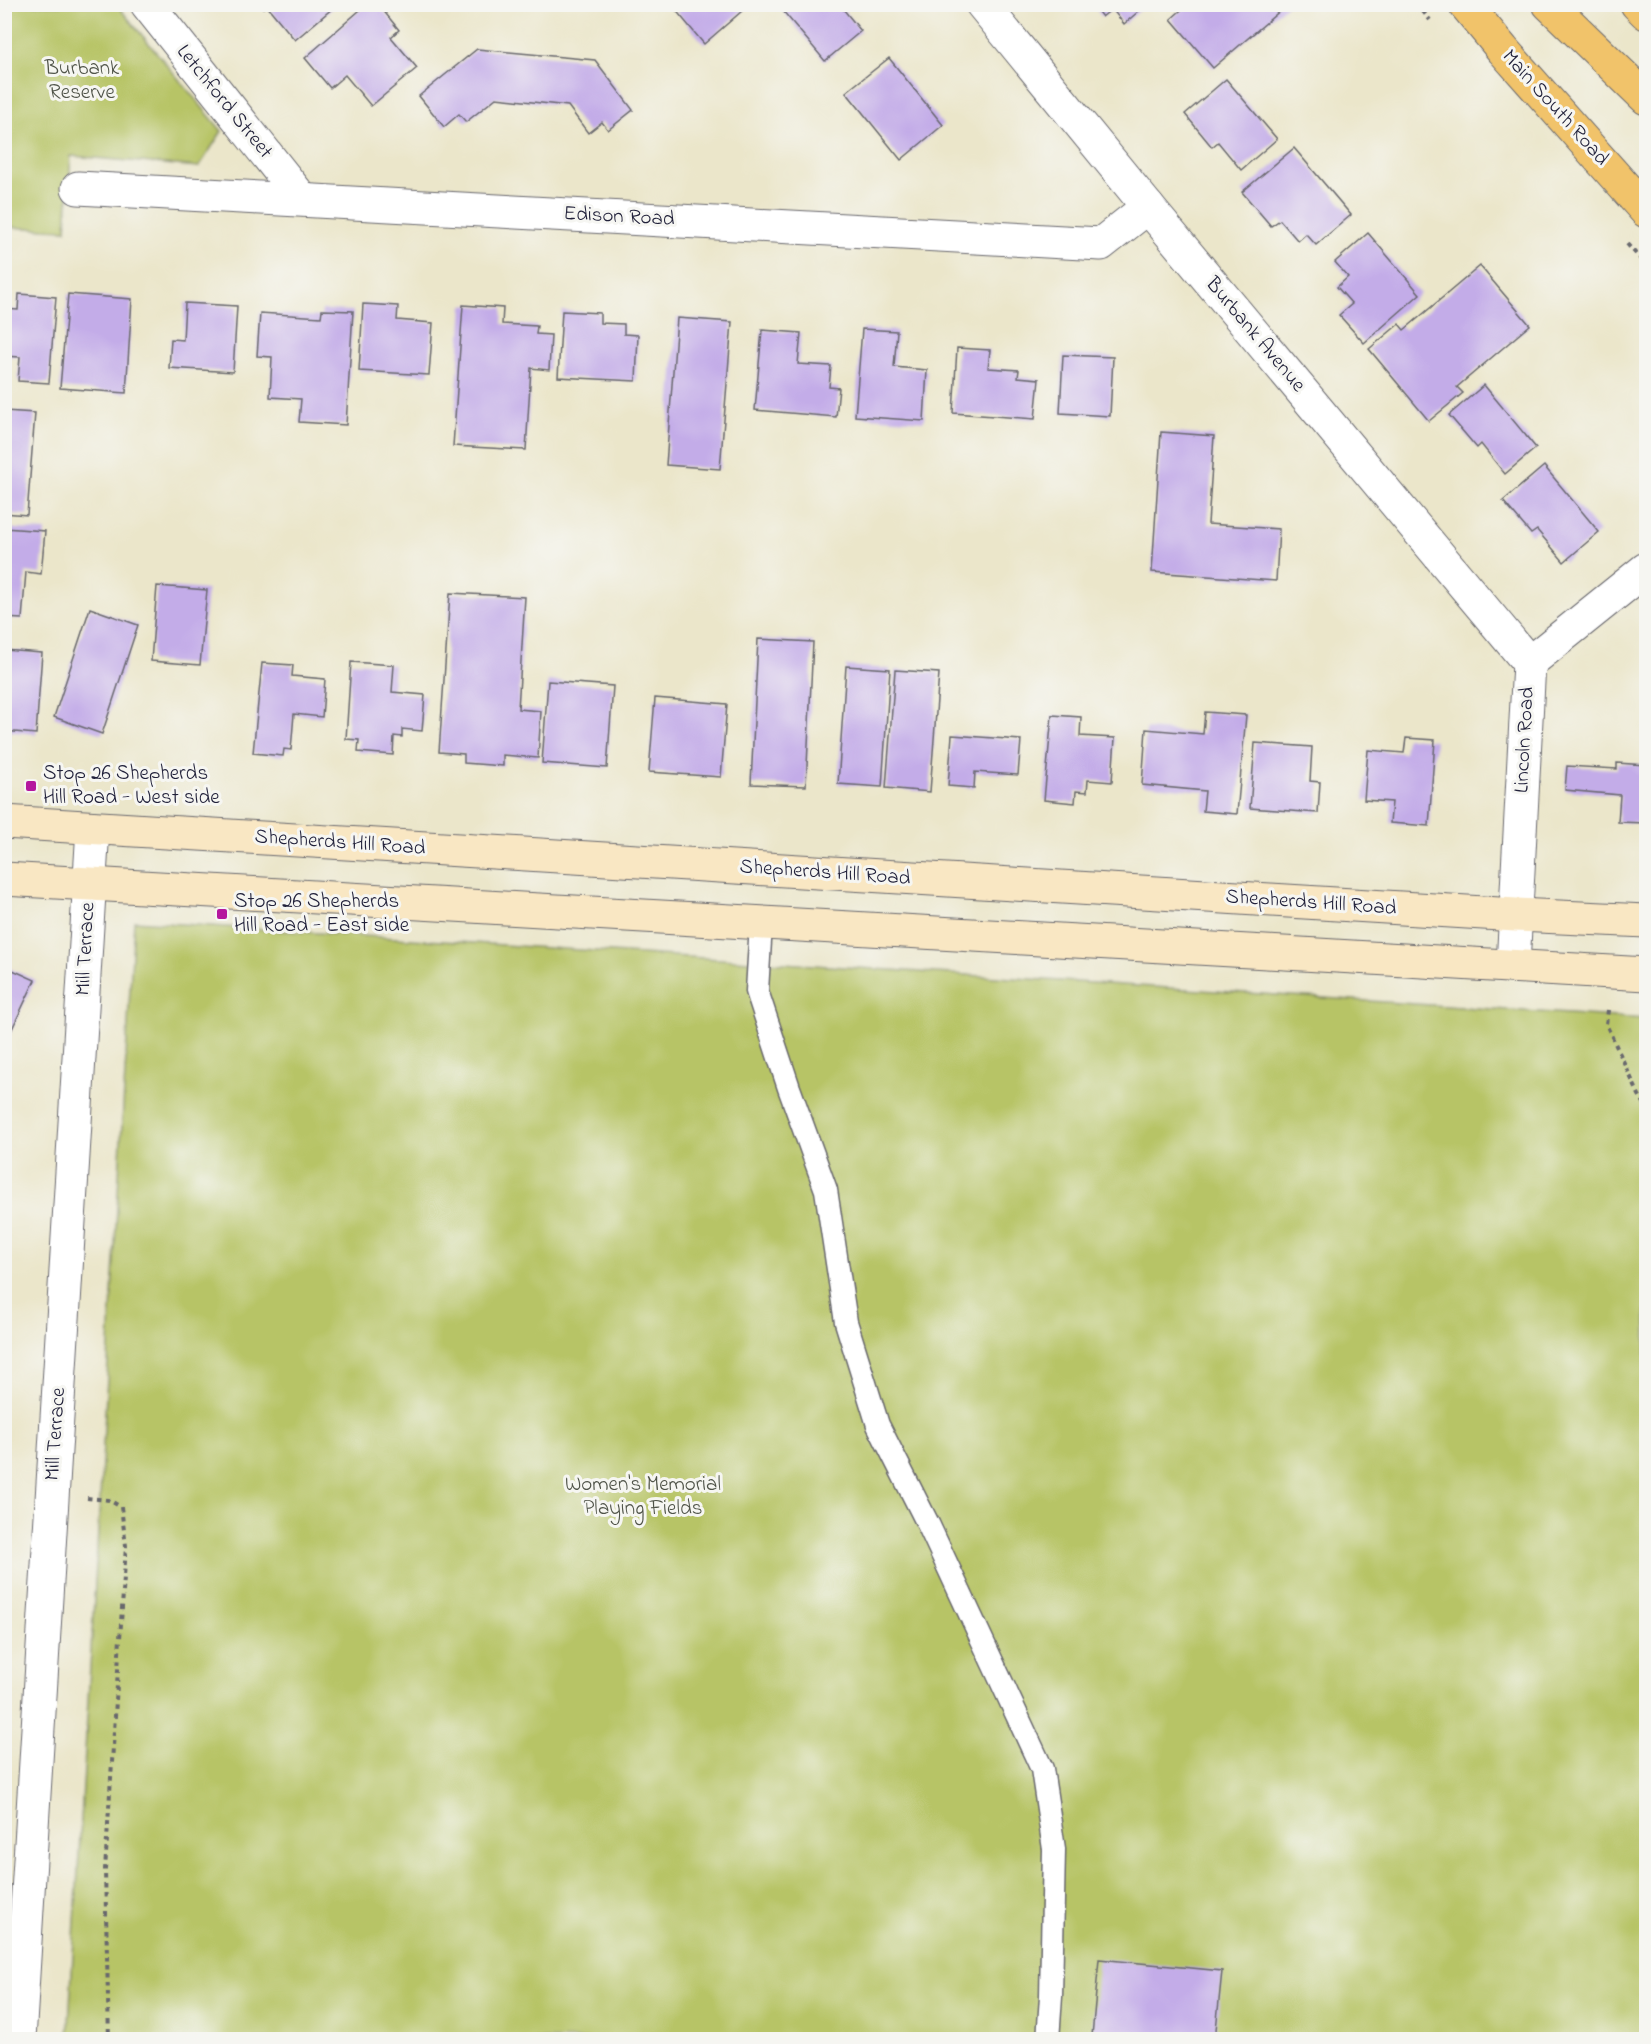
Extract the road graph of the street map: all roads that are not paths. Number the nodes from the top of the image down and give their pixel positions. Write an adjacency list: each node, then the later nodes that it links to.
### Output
1 (147, 4): 9 (street, Letchford Street)
2 (982, 4): 10 (street, Burbank Avenue)
3 (1464, 4): 11 (highway, Main South Road)
4 (1549, 4): 7 (highway)
5 (1637, 4): 6 (highway)
6 (1647, 14)
7 (1647, 98)
8 (78, 188): 9 (street, Edison Road)
9 (302, 199): 10 (street, Edison Road)
10 (1148, 207): 13 (street, Burbank Avenue)
11 (1647, 211)
12 (1647, 569): 13 (street, Lincoln Road)
13 (1529, 663): 18 (street, Lincoln Road)
14 (4, 822): 15 (main road, Shepherds Hill Road)
15 (93, 828): 17 (street, Mill Terrace); 18 (main road, Shepherds Hill Road)
16 (4, 879): 17 (main road)
17 (90, 883): 20 (main road); 23 (street, Mill Terrace)
18 (1516, 915): 19 (main road, Shepherds Hill Road); 21 (street, Lincoln Road)
19 (1647, 921)
20 (761, 924): 21 (main road); 24 (lane)
21 (1513, 966): 22 (main road)
22 (1647, 974)
23 (19, 2040)
24 (1048, 2040)

